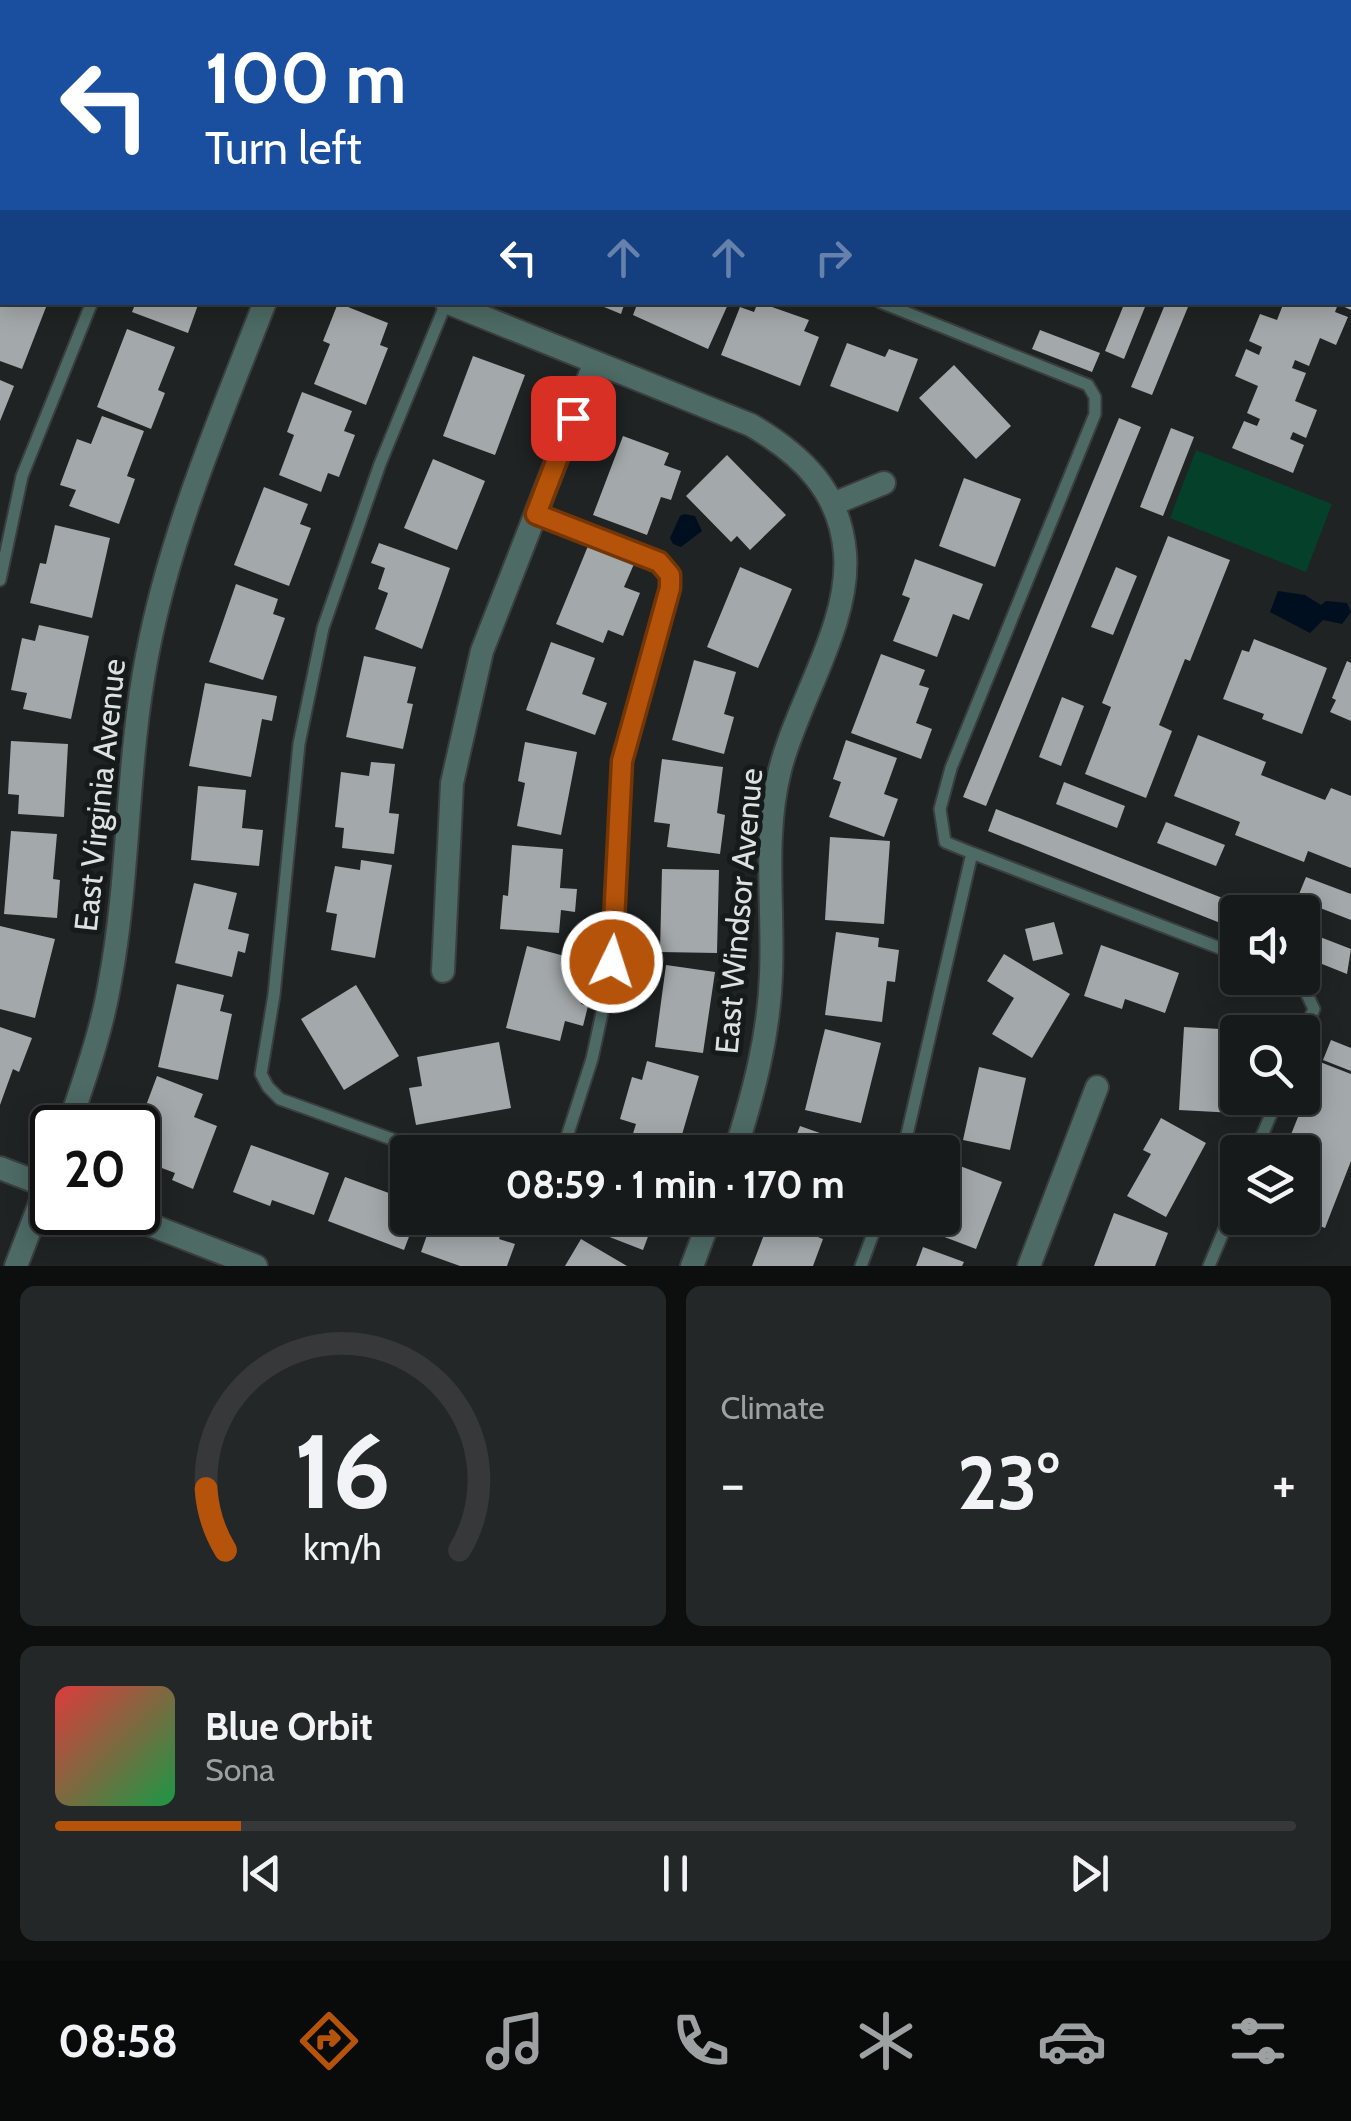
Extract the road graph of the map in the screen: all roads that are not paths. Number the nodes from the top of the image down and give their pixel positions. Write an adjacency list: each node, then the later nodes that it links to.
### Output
1 (91, 305): 10 (lane)
2 (265, 305): 15 (street, East Virginia Avenue)
3 (445, 305): 19 (lane)
4 (453, 305): 6 (street)
5 (888, 305): 11 (lane)
6 (594, 362): 8 (street); 9 (street)
7 (884, 483): 8 (street)
8 (834, 504): 17 (street, East Windsor Avenue)
9 (536, 514): 13 (street); 16 (lane)
10 (0, 580)
11 (972, 854): 12 (lane); 18 (lane)
12 (1220, 948)
13 (443, 972)
14 (1097, 1087): 31 (street)
15 (76, 1105)
16 (567, 1135)
17 (739, 1135)
18 (907, 1135)
19 (390, 1138)
20 (0, 1168): 21 (street)
21 (30, 1176)
22 (160, 1229): 28 (street)
23 (30, 1232): 27 (street)
24 (704, 1235): 29 (street)
25 (872, 1235): 30 (lane)
26 (1223, 1235): 32 (lane)
27 (16, 1266)
28 (256, 1266)
29 (692, 1266)
30 (860, 1266)
31 (1029, 1266)
32 (1210, 1266)

